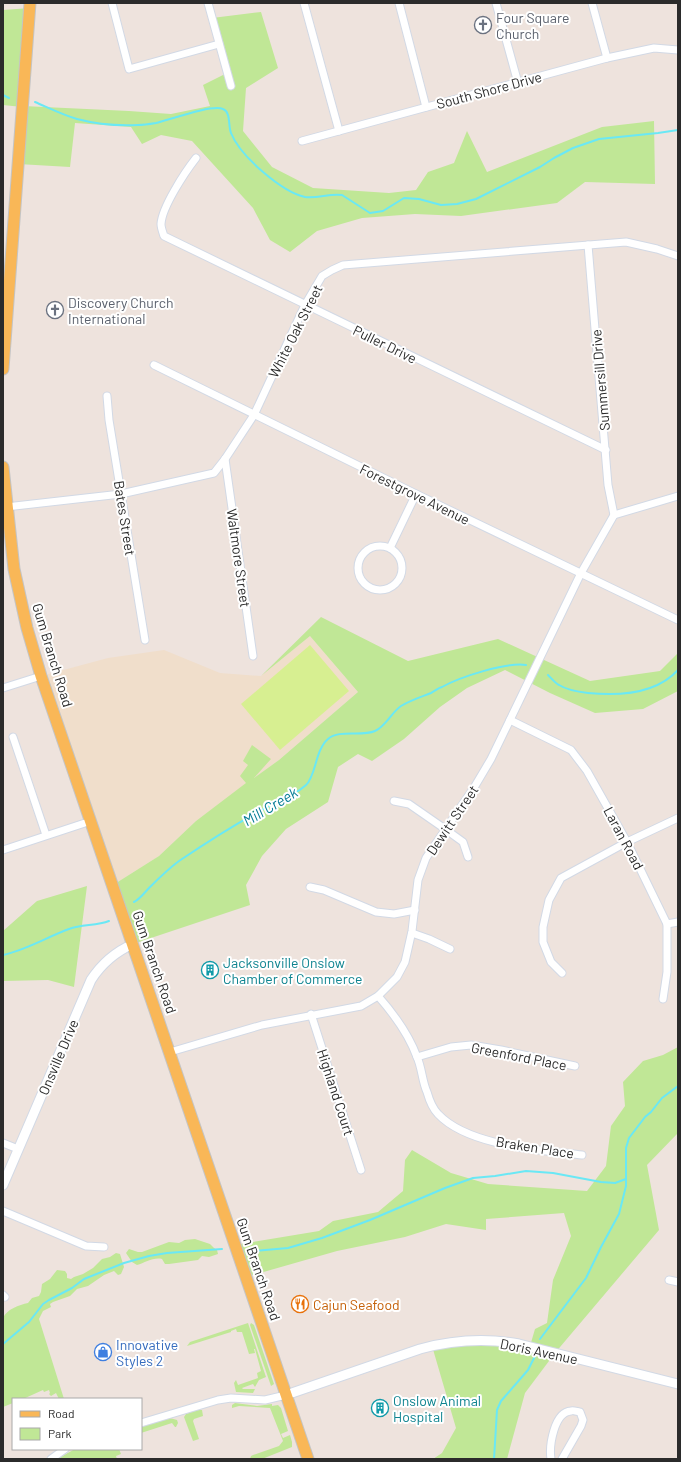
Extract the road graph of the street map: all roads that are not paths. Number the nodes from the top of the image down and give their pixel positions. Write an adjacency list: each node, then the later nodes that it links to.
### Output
1 (30, 3): 21 (main road)
2 (112, 3): 8 (street)
3 (208, 3): 8 (street)
4 (304, 3): 14 (street)
5 (399, 3): 13 (street)
6 (496, 3): 11 (street)
7 (592, 3): 10 (street)
8 (219, 44): 12 (street)
9 (678, 50): 10 (street, South Shore Drive)
10 (607, 58): 11 (street, South Shore Drive)
11 (518, 83): 13 (street, South Shore Drive)
12 (231, 86)
13 (426, 107): 14 (street, South Shore Drive)
14 (339, 131): 15 (street, South Shore Drive)
15 (302, 142)
16 (196, 158): 19 (street, Puller Drive)
17 (588, 245): 18 (street, White Oak Street); 19 (street, White Oak Street); 24 (street, Summersill Drive)
18 (678, 256)
19 (305, 305): 23 (street, White Oak Street); 24 (street, Puller Drive)
20 (154, 365): 23 (street, Forestgrove Avenue)
21 (3, 369)
22 (107, 396): 27 (street, Bates Street)
23 (254, 415): 25 (street, White Oak Street); 28 (street, Forestgrove Avenue)
24 (606, 450): 31 (street, Summersill Drive)
25 (225, 459): 27 (street, White Oak Street); 36 (street, Waltmore Street)
26 (3, 467): 30 (main road, Gum Branch Road)
27 (121, 494): 30 (street, White Oak Street); 35 (street, Bates Street)
28 (416, 494): 32 (street); 33 (street, Forestgrove Avenue)
29 (678, 496): 31 (street)
30 (6, 507): 37 (main road, Gum Branch Road)
31 (614, 515): 33 (street, Dewitt Street)
32 (390, 548): 32 (street)
33 (581, 573): 34 (street, Forestgrove Avenue); 39 (street, Dewitt Street)
34 (678, 620)
35 (145, 640)
36 (253, 656)
37 (41, 676): 38 (street); 43 (main road, Gum Branch Road)
38 (3, 688)
39 (510, 720): 44 (street, Dewitt Street); 46 (street, Laran Road)
40 (13, 737): 45 (street)
41 (394, 801): 44 (street)
42 (678, 818): 46 (street)
43 (91, 821): 45 (street); 54 (main road, Gum Branch Road)
44 (445, 829): 48 (street); 50 (street, Dewitt Street)
45 (46, 835): 47 (street)
46 (627, 842): 52 (street, Laran Road); 56 (street)
47 (3, 850)
48 (468, 856)
49 (310, 887): 50 (street)
50 (415, 910): 53 (street, Dewitt Street)
51 (678, 922): 52 (street)
52 (667, 924): 58 (street, Laran Road)
53 (412, 933): 55 (street); 57 (street, Dewitt Street)
54 (133, 944): 60 (main road, Gum Branch Road); 64 (street, Onsville Drive)
55 (450, 949)
56 (562, 973)
57 (378, 996): 59 (street, Dewitt Street); 61 (street, Braken Place)
58 (663, 999)
59 (311, 1014): 60 (street, Dewitt Street); 66 (street, Highland Court)
60 (170, 1052): 73 (main road, Gum Branch Road)
61 (417, 1057): 62 (street, Greenford Place); 65 (street, Braken Place)
62 (575, 1066)
63 (3, 1143): 64 (street)
64 (18, 1149): 67 (street, Onsville Drive)
65 (582, 1155)
66 (361, 1170)
67 (3, 1185)
68 (3, 1211): 69 (street)
69 (104, 1247)
70 (669, 1280): 71 (street)
71 (678, 1282)
72 (678, 1384): 73 (street, Doris Avenue)
73 (286, 1395): 74 (street); 77 (main road, Gum Branch Road)
74 (142, 1423)
75 (64, 1450): 76 (street)
76 (51, 1459)
77 (308, 1459)
78 (552, 1459): 79 (street)
79 (562, 1459)

